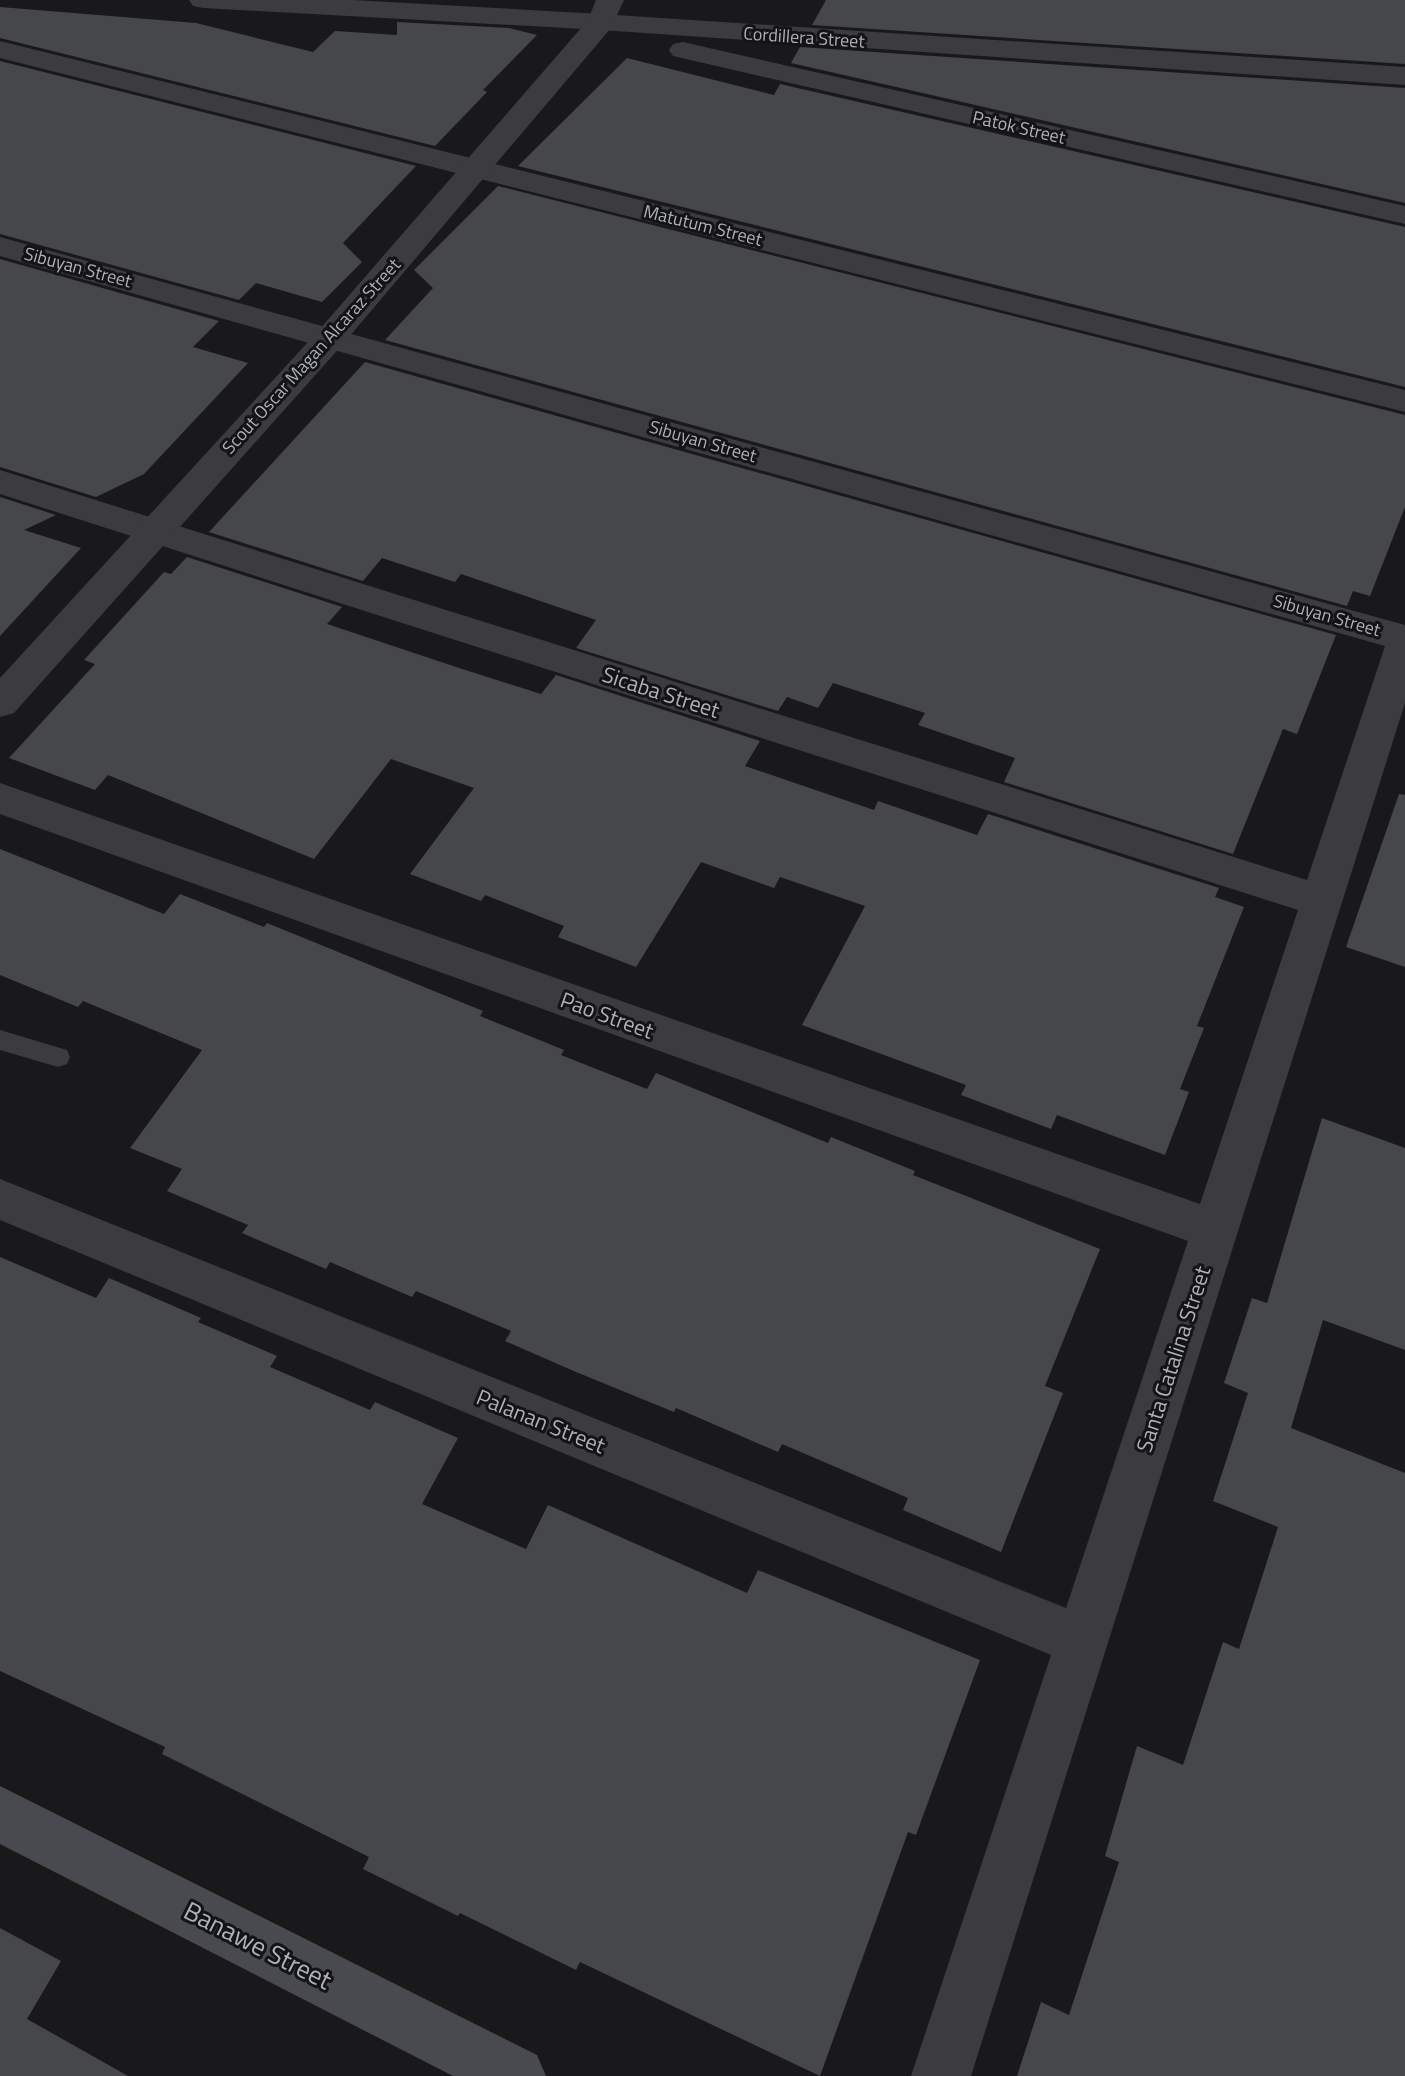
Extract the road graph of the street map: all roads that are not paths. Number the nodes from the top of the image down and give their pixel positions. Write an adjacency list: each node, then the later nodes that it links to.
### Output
1 (203, 0): 2 (street, Cordillera Street)
2 (606, 11): 3 (street, Cordillera Street); 6 (street, Scout Oscar Magan Alcaraz Street)
3 (639, 26): 5 (street, Cordillera Street); 7 (street, Patok Street)
4 (0, 49): 6 (street, Matutum Street)
5 (1405, 76)
6 (476, 168): 9 (street, Scout Oscar Magan Alcaraz Street); 10 (street, Matutum Street)
7 (1405, 215)
8 (0, 246): 9 (street, Sibuyan Street)
9 (331, 337): 12 (street, Scout Oscar Magan Alcaraz Street); 13 (street, Sibuyan Street)
10 (1405, 401)
11 (0, 482): 12 (street, Sicaba Street)
12 (155, 531): 14 (street, Scout Oscar Magan Alcaraz Street); 16 (street, Sicaba Street)
13 (1405, 640): 16 (street, Santa Catalina Street)
14 (0, 703)
15 (0, 798): 20 (street, Pao Street)
16 (1322, 901): 20 (street, Santa Catalina Street)
17 (0, 1040): 18 (lane)
18 (58, 1057)
19 (0, 1199): 21 (street, Palanan Street)
20 (1214, 1230): 21 (street, Santa Catalina Street)
21 (1082, 1641): 24 (street, Santa Catalina Street)
22 (0, 1814): 23 (main road, Banawe Street)
23 (516, 2076)
24 (941, 2076)

